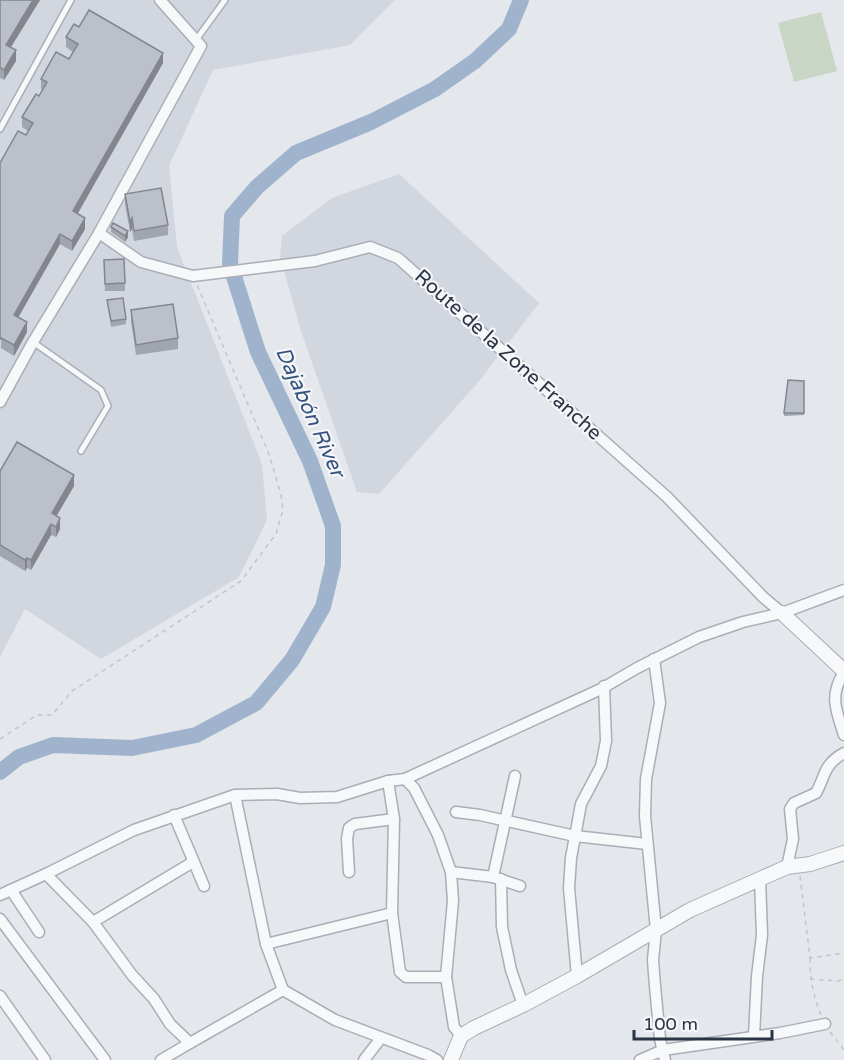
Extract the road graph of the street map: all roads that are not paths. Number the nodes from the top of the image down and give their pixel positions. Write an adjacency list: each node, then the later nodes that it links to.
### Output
1 (71, 0): 5 (lane)
2 (160, 0): 4 (street)
3 (225, 0): 4 (lane)
4 (196, 40): 6 (street)
5 (0, 129)
6 (99, 233): 7 (street); 11 (street, Route de la Zone Franche)
7 (33, 342): 8 (street); 9 (lane)
8 (0, 402)
9 (81, 451)
10 (844, 590): 11 (street)
11 (782, 613): 12 (street); 13 (street, Route de la Zone Franche)
12 (654, 659): 14 (street); 26 (street)
13 (844, 672): 15 (street)
14 (604, 686): 18 (street); 25 (street)
15 (844, 735)
16 (844, 753): 29 (street)
17 (515, 776): 24 (street)
18 (405, 779): 19 (street); 31 (street)
19 (388, 781): 20 (street); 23 (street)
20 (235, 795): 22 (street); 44 (street)
21 (456, 812): 24 (street)
22 (174, 815): 28 (street); 32 (street)
23 (394, 819): 30 (street); 39 (street)
24 (506, 822): 25 (street); 33 (street)
25 (575, 836): 26 (street); 45 (street)
26 (647, 844): 42 (street)
27 (844, 853): 29 (street)
28 (193, 862): 35 (street); 41 (street)
29 (793, 867): 34 (street)
30 (349, 872)
31 (451, 872): 33 (street); 46 (street)
32 (46, 874): 37 (street); 41 (street)
33 (497, 878): 36 (street); 49 (street)
34 (760, 879): 42 (street); 52 (street)
35 (204, 886)
36 (520, 886)
37 (11, 890): 38 (street); 43 (street)
38 (0, 894)
39 (392, 913): 44 (street); 46 (street)
40 (0, 919): 57 (street)
41 (93, 922): 54 (street)
42 (656, 930): 45 (street); 55 (street)
43 (39, 932)
44 (266, 944): 47 (street)
45 (577, 976): 49 (street)
46 (446, 977): 51 (street)
47 (283, 990): 53 (street); 54 (street)
48 (0, 996): 56 (street)
49 (523, 1005): 51 (street)
50 (825, 1024): 52 (street)
51 (461, 1036): 61 (street)
52 (754, 1036): 55 (street)
53 (381, 1038): 59 (street); 60 (street)
54 (190, 1043): 58 (street)
55 (664, 1055): 62 (street)
56 (45, 1060)
57 (105, 1060)
58 (161, 1060)
59 (364, 1060)
60 (437, 1060)
61 (451, 1060)
62 (640, 1060)

